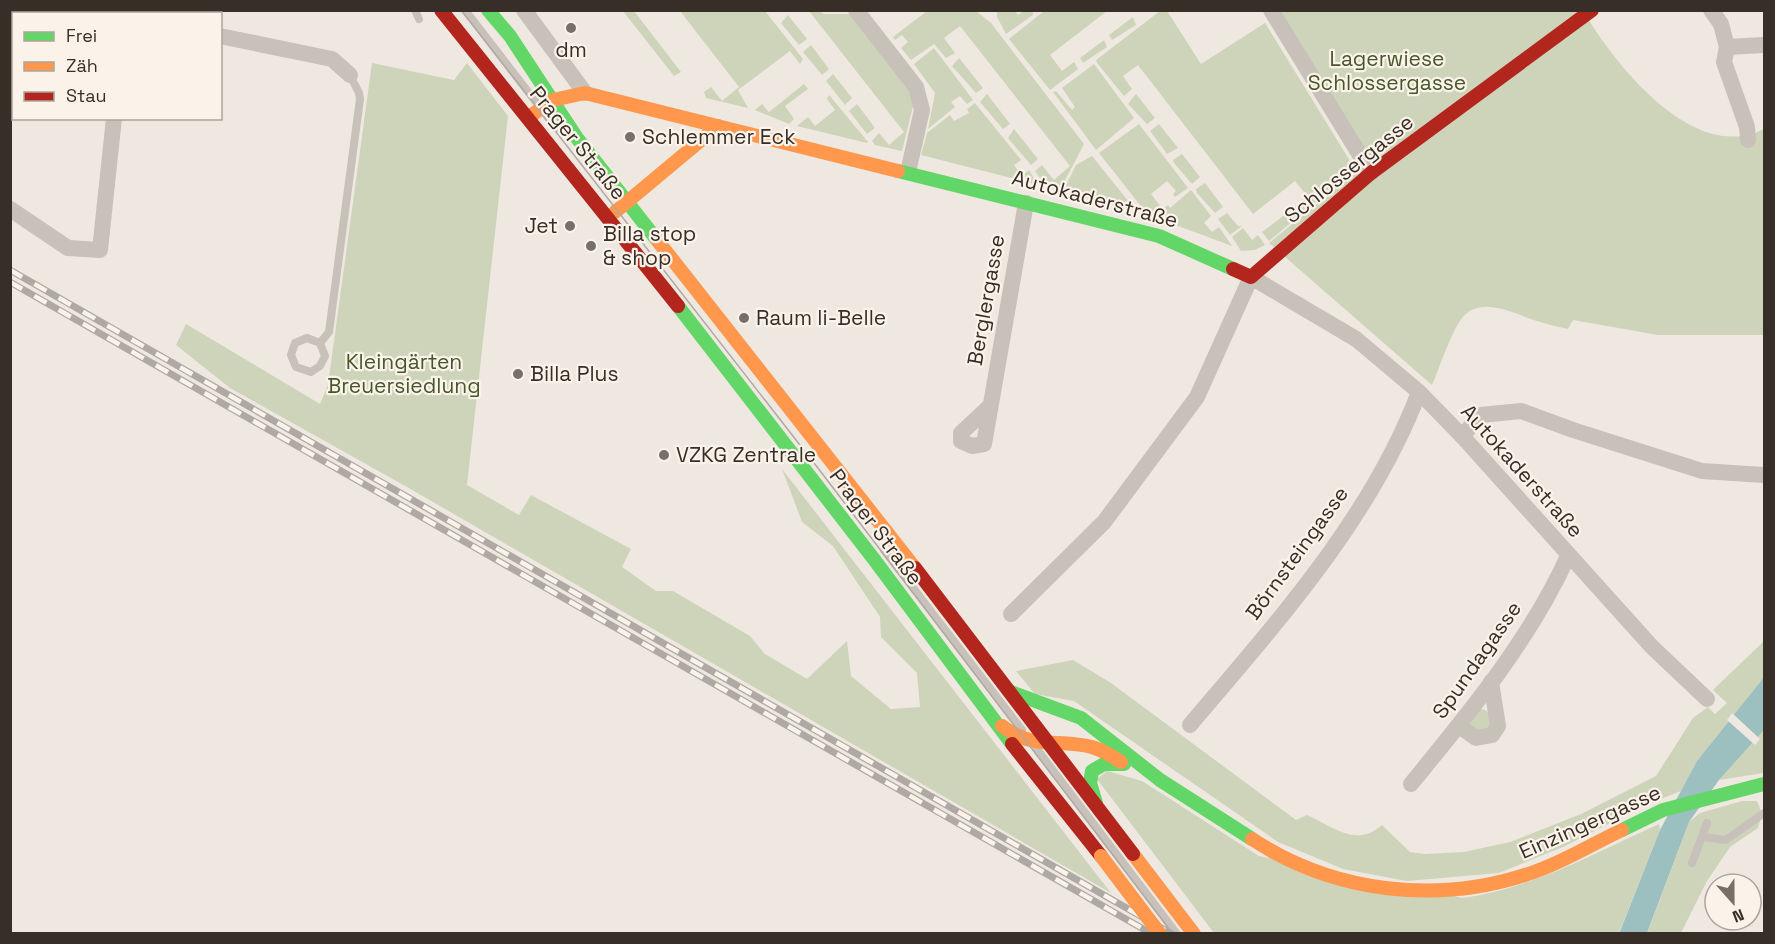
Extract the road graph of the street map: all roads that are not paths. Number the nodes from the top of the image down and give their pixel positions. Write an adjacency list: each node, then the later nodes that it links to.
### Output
1 (441, 10): 16 (main road, Prager Straße)
2 (465, 10): 15 (lane)
3 (488, 10): 14 (main road, Prager Straße)
4 (524, 10): 13 (street, Prager Straße)
5 (856, 10): 21 (street)
6 (1271, 10): 22 (street)
7 (1592, 10): 22 (main road, Schlossergasse)
8 (1711, 10): 11 (street)
9 (222, 36): 12 (street)
10 (1764, 45): 11 (street)
11 (1726, 47): 20 (street)
12 (350, 75): 27 (lane)
13 (585, 93): 14 (main road, Autokaderstraße); 18 (main road, Autokaderstraße)
14 (553, 99): 15 (main road, Autokaderstraße); 25 (main road, Prager Straße)
15 (541, 108): 16 (main road, Autokaderstraße); 19 (lane)
16 (529, 117): 25 (main road, Prager Straße)
17 (114, 120): 24 (street)
18 (718, 126): 21 (main road, Autokaderstraße); 25 (main road)
19 (562, 135)
20 (1748, 140)
21 (908, 171): 23 (main road, Autokaderstraße)
22 (1371, 173): 26 (main road, Schlossergasse)
23 (1026, 203): 26 (main road, Autokaderstraße); 29 (street, Berglergasse)
24 (10, 209)
25 (619, 209): 36 (main road, Prager Straße); 38 (main road, Prager Straße)
26 (1251, 277): 28 (street, Autokaderstraße); 34 (street)
27 (320, 344): 27 (lane)
28 (1419, 392): 30 (street, Autokaderstraße); 39 (street, Börnsteingasse)
29 (990, 406)
30 (1462, 436): 31 (street); 33 (street, Autokaderstraße)
31 (1764, 475)
32 (878, 541): 42 (lane)
33 (1568, 556): 35 (street, Spundagasse); 37 (street, Autokaderstraße)
34 (1011, 614)
35 (1491, 682): 40 (street, Spundagasse); 40 (street)
36 (1011, 692): 41 (main road, Einzingergasse); 42 (main road, Prager Straße)
37 (1707, 699)
38 (993, 719): 42 (main road, Einzingergasse); 44 (main road, Prager Straße)
39 (1190, 725)
40 (1459, 726): 46 (street, Spundagasse)
41 (1100, 732): 42 (main road, Einzingergasse); 45 (main road, Einzingergasse)
42 (1044, 738): 43 (main road, Einzingergasse); 44 (main road); 50 (main road, Prager Straße); 54 (lane)
43 (1124, 764): 45 (main road, Einzingergasse); 50 (main road)
44 (1035, 775): 54 (main road, Prager Straße)
45 (1160, 780): 48 (main road, Einzingergasse)
46 (1411, 784)
47 (1764, 784): 48 (main road, Einzingergasse)
48 (1740, 791): 49 (main road, Einzingergasse)
49 (1764, 792)
50 (1100, 810): 54 (main road, Prager Straße)
51 (1764, 813): 53 (lane)
52 (1707, 823): 53 (lane)
53 (1702, 837): 55 (lane)
54 (1112, 848): 56 (main road, Prager Straße, bridge); 57 (lane); 58 (main road, Prager Straße)
55 (1692, 862)
56 (1160, 933)
57 (1177, 933)
58 (1194, 933)

